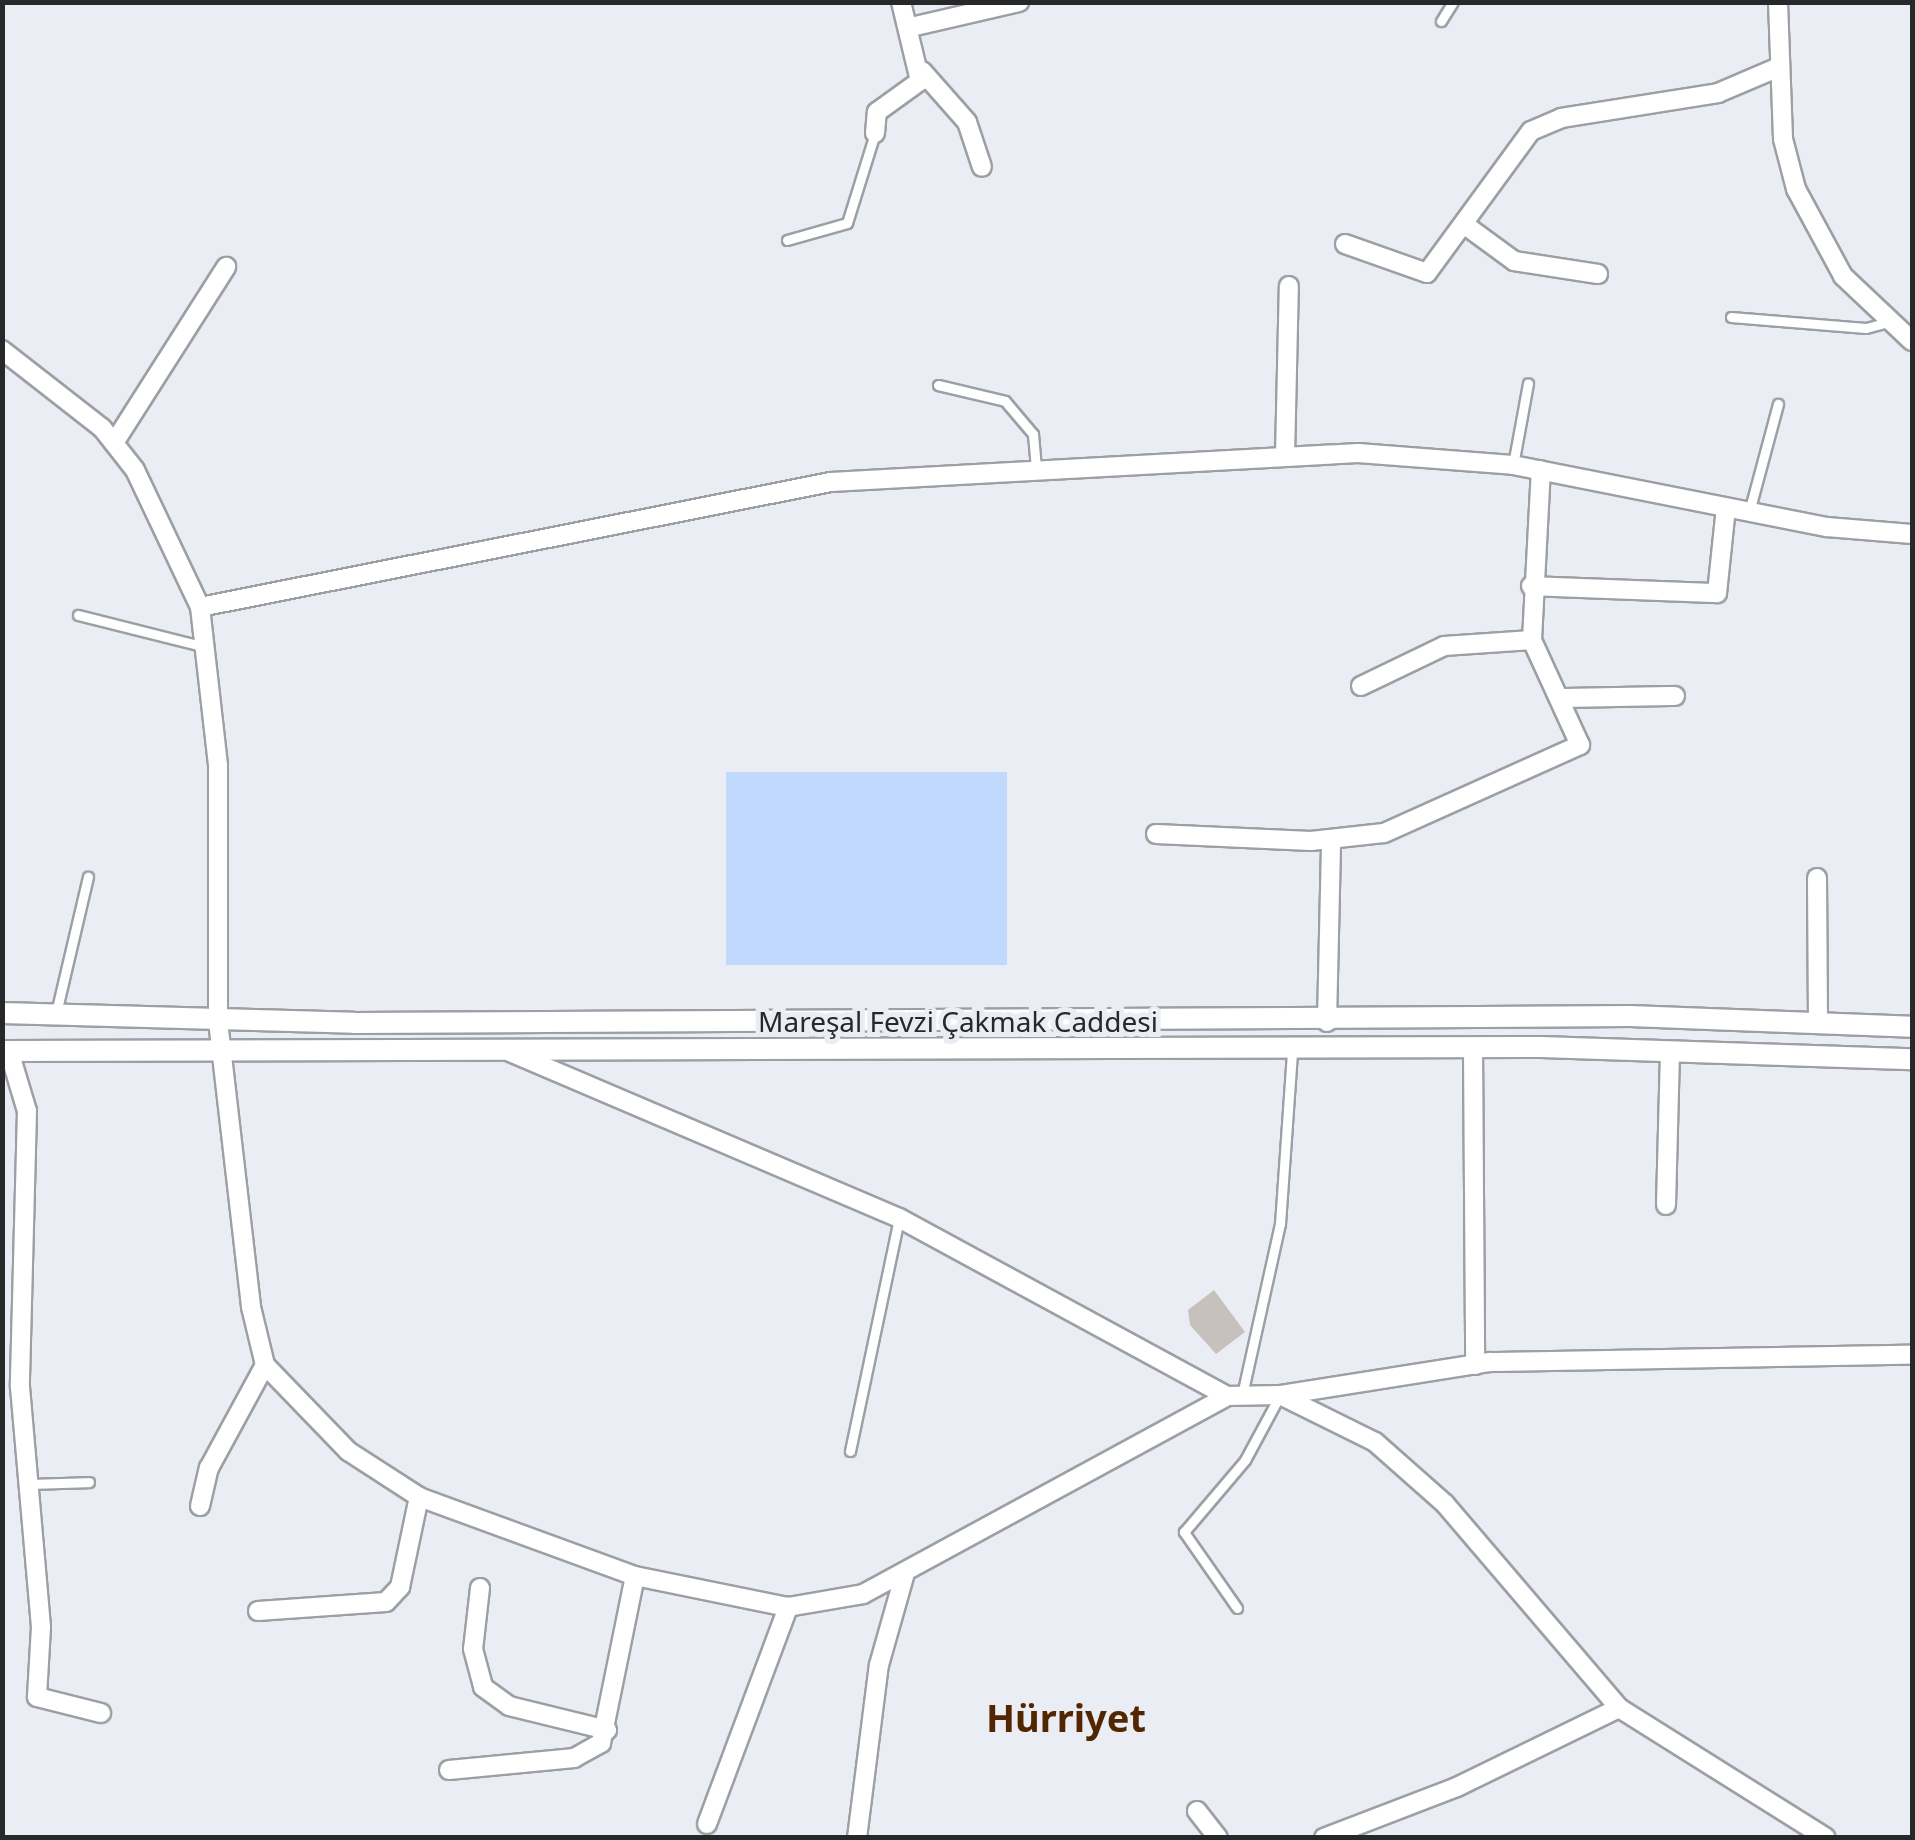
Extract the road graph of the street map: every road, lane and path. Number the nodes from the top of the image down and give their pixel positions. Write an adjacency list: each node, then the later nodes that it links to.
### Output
1 (900, 2): 6 (street)
2 (1019, 2): 6 (street)
3 (1453, 2): 5 (lane)
4 (1778, 2): 7 (street)
5 (1441, 21)
6 (912, 26): 8 (street)
7 (1779, 67): 11 (street); 18 (street)
8 (922, 71): 9 (street); 10 (street)
9 (874, 133): 12 (lane)
10 (982, 167)
11 (1466, 225): 13 (street); 15 (street)
12 (787, 240)
13 (1345, 244)
14 (226, 267): 24 (street)
15 (1598, 274)
16 (1290, 286): 25 (street)
17 (1731, 317): 18 (lane)
18 (1892, 321): 19 (street)
19 (1912, 341)
20 (2, 350): 24 (street)
21 (1528, 382): 26 (lane)
22 (938, 384): 27 (lane)
23 (1778, 404): 30 (lane)
24 (114, 443): 33 (street)
25 (1286, 456): 26 (street); 27 (street)
26 (1513, 466): 28 (street)
27 (1036, 469): 33 (street)
28 (1541, 470): 29 (street); 32 (street)
29 (1726, 508): 30 (street); 32 (street)
30 (1749, 512): 31 (street)
31 (1912, 534)
32 (1531, 586): 35 (street)
33 (200, 607): 36 (street)
34 (78, 615): 36 (lane)
35 (1532, 640): 37 (street); 39 (street)
36 (204, 647): 46 (street)
37 (1362, 686)
38 (1675, 696): 39 (street)
39 (1560, 698): 41 (street)
40 (1156, 834): 41 (street)
41 (1331, 840): 47 (street)
42 (88, 877): 45 (lane)
43 (1817, 878): 48 (street)
44 (2, 1013): 45 (street, Mareşal Fevzi Çakmak Caddesi)
45 (56, 1013): 46 (street, Mareşal Fevzi Çakmak Caddesi)
46 (218, 1021): 47 (street, Mareşal Fevzi Çakmak Caddesi); 53 (street)
47 (1326, 1022): 48 (street, Mareşal Fevzi Çakmak Caddesi)
48 (1818, 1024): 49 (street, Mareşal Fevzi Çakmak Caddesi)
49 (1912, 1027)
50 (1473, 1048): 54 (street, Mareşal Fevzi Çakmak Caddesi); 55 (street, Mareşal Fevzi Çakmak Caddesi); 61 (street)
51 (504, 1050): 53 (street, Mareşal Fevzi Çakmak Caddesi); 54 (street, Mareşal Fevzi Çakmak Caddesi); 58 (street)
52 (6, 1051): 53 (street, Mareşal Fevzi Çakmak Caddesi); 66 (street)
53 (227, 1051): 60 (street)
54 (1292, 1051): 62 (lane)
55 (1670, 1051): 56 (street, Mareşal Fevzi Çakmak Caddesi); 57 (street)
56 (1912, 1058)
57 (1666, 1205)
58 (898, 1218): 62 (street); 64 (lane)
59 (1912, 1354): 61 (street)
60 (265, 1364): 67 (street); 68 (street)
61 (1475, 1365): 63 (street)
62 (1234, 1395): 63 (street); 69 (street)
63 (1280, 1395): 73 (lane); 75 (street)
64 (850, 1451)
65 (89, 1482): 66 (lane)
66 (24, 1484): 76 (street)
67 (420, 1497): 70 (street); 74 (street)
68 (200, 1506)
69 (904, 1573): 72 (street); 81 (street)
70 (635, 1576): 72 (street); 77 (street)
71 (480, 1588): 77 (street)
72 (788, 1607): 80 (street)
73 (1237, 1608)
74 (258, 1612)
75 (1618, 1708): 83 (street); 84 (street)
76 (100, 1713)
77 (607, 1730): 78 (street)
78 (449, 1770)
79 (1197, 1811): 82 (street)
80 (707, 1824)
81 (857, 1838)
82 (1218, 1838)
83 (1324, 1838)
84 (1826, 1838)

